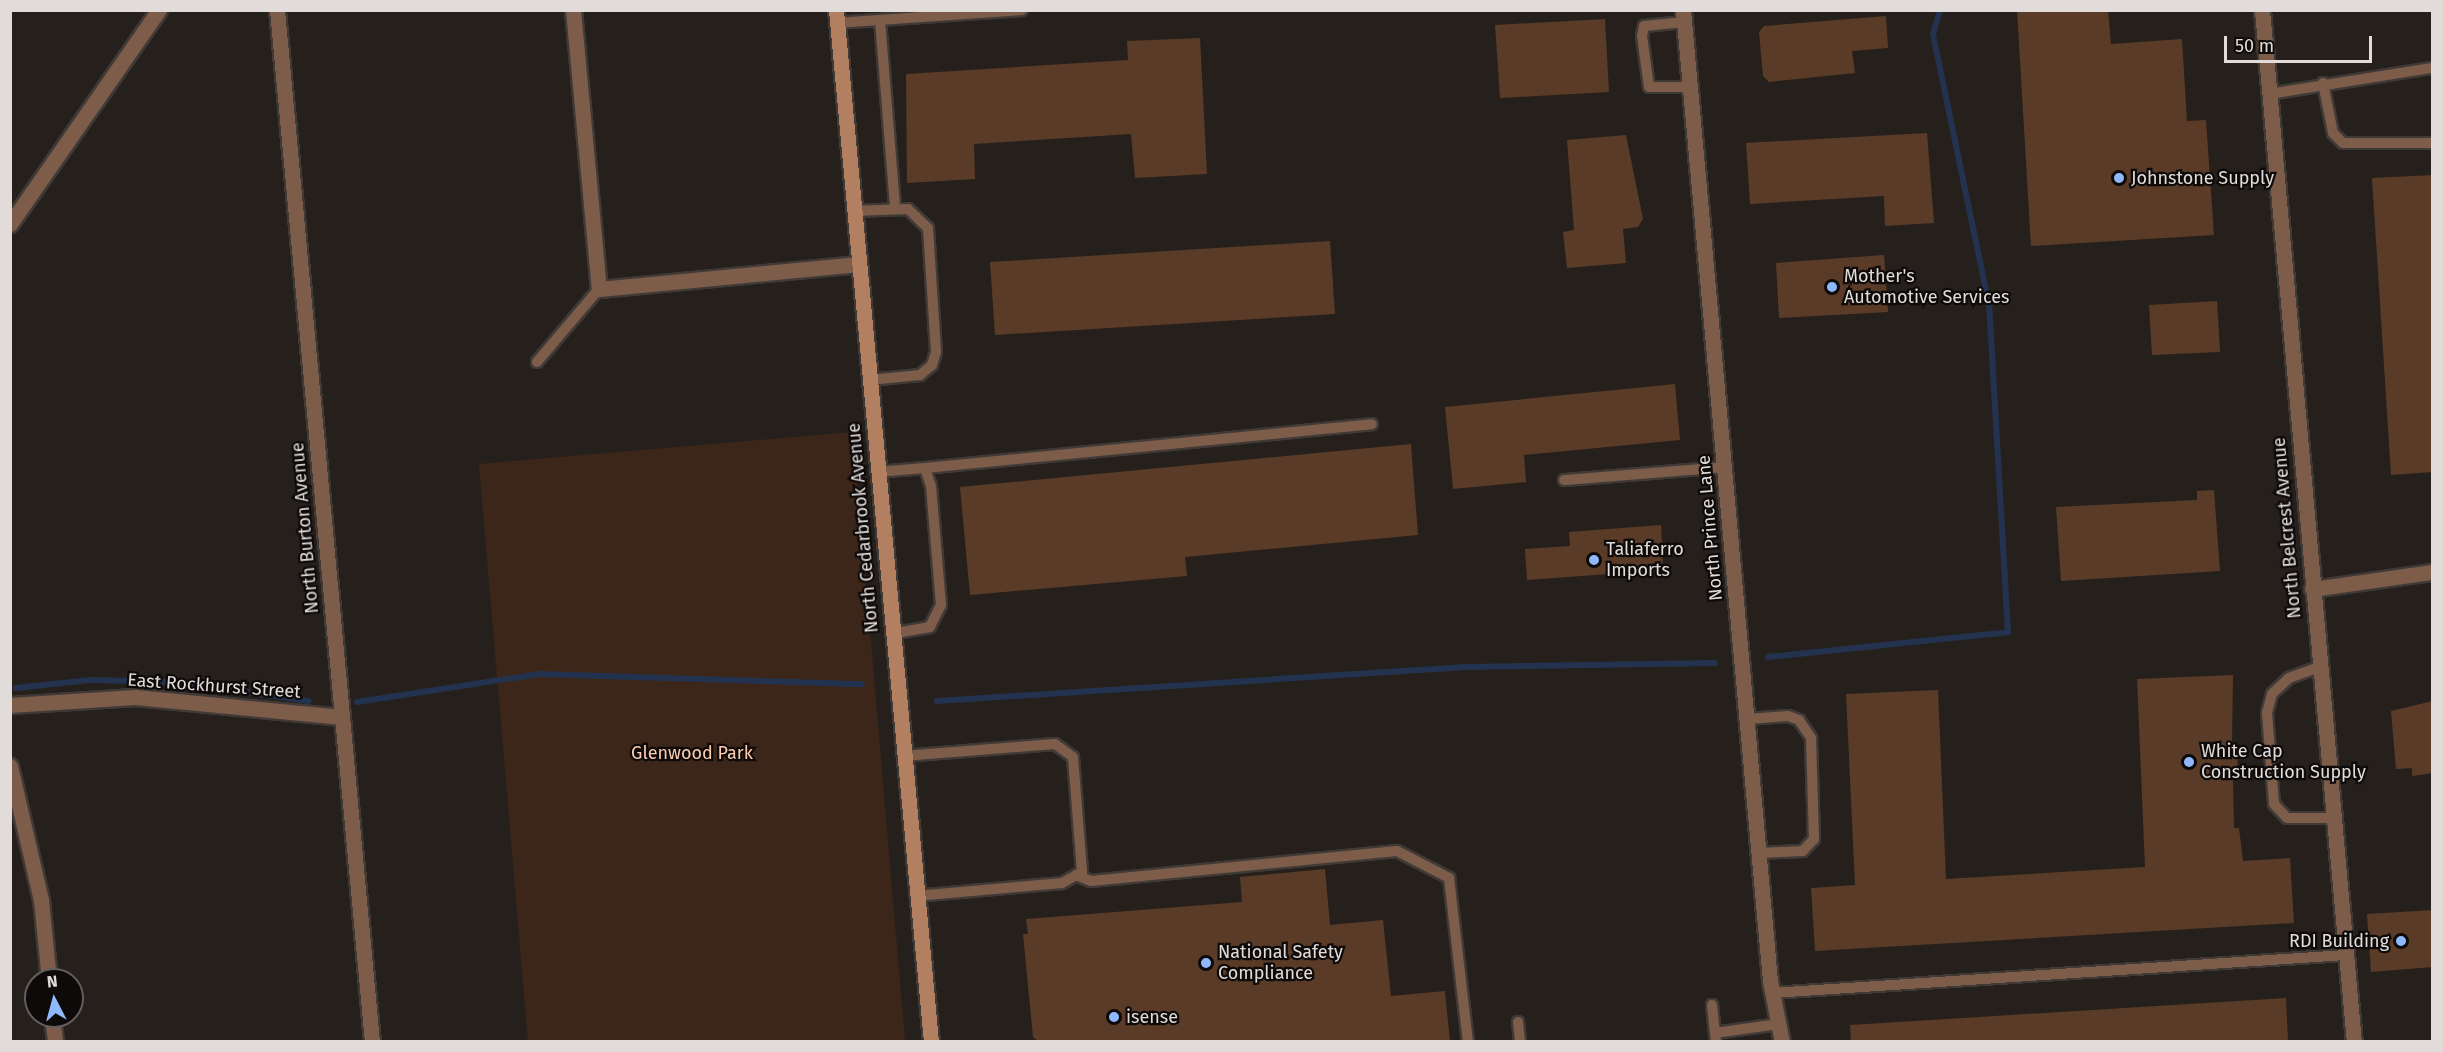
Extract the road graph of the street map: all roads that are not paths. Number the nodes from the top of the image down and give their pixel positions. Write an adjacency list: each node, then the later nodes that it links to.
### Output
1 (159, 10): 16 (street)
2 (277, 10): 31 (street, North Burton Avenue)
3 (573, 10): 18 (street)
4 (1022, 10): 8 (lane)
5 (2262, 10): 12 (street, North Belcrest Avenue)
6 (1684, 16): 11 (street, North Prince Lane); 11 (lane)
7 (836, 17): 8 (lane); 15 (street, North Cedarbrook Avenue)
8 (880, 20): 14 (lane)
9 (2433, 68): 10 (lane)
10 (2323, 83): 12 (lane); 13 (lane)
11 (1690, 87): 22 (street, North Prince Lane)
12 (2269, 94): 27 (street, North Belcrest Avenue)
13 (2433, 143)
14 (896, 206): 15 (lane); 20 (lane)
15 (854, 211): 17 (street, North Cedarbrook Avenue)
16 (10, 224)
17 (859, 264): 18 (street); 20 (street, North Cedarbrook Avenue)
18 (599, 289): 19 (lane)
19 (537, 362)
20 (869, 380): 24 (street, North Cedarbrook Avenue)
21 (1372, 424): 23 (lane)
22 (1724, 467): 25 (lane); 32 (street, North Prince Lane)
23 (925, 468): 24 (lane); 28 (lane)
24 (877, 472): 28 (street, North Cedarbrook Avenue)
25 (1564, 480)
26 (2433, 572): 27 (street)
27 (2312, 589): 29 (street, North Belcrest Avenue)
28 (892, 634): 33 (street, North Cedarbrook Avenue)
29 (2319, 667): 35 (street, North Belcrest Avenue); 35 (lane)
30 (10, 705): 31 (street, East Rockhurst Street)
31 (342, 717): 46 (street, North Burton Avenue)
32 (1747, 719): 36 (street, North Prince Lane); 36 (lane)
33 (903, 756): 37 (lane); 38 (street, North Cedarbrook Avenue)
34 (10, 766): 40 (street)
35 (2333, 818): 39 (street, North Belcrest Avenue)
36 (1759, 853): 41 (street, North Prince Lane)
37 (1076, 875): 38 (lane); 48 (lane)
38 (916, 896): 47 (street, North Cedarbrook Avenue)
39 (2346, 955): 41 (lane); 51 (street, North Belcrest Avenue)
40 (48, 968)
41 (1772, 993): 44 (street, North Prince Lane)
42 (1712, 1005): 45 (lane)
43 (1518, 1022): 49 (lane)
44 (1778, 1024): 45 (lane); 50 (street, North Prince Lane)
45 (1715, 1037)
46 (372, 1041)
47 (931, 1041)
48 (1468, 1041)
49 (1520, 1041)
50 (1782, 1041)
51 (2354, 1041)

